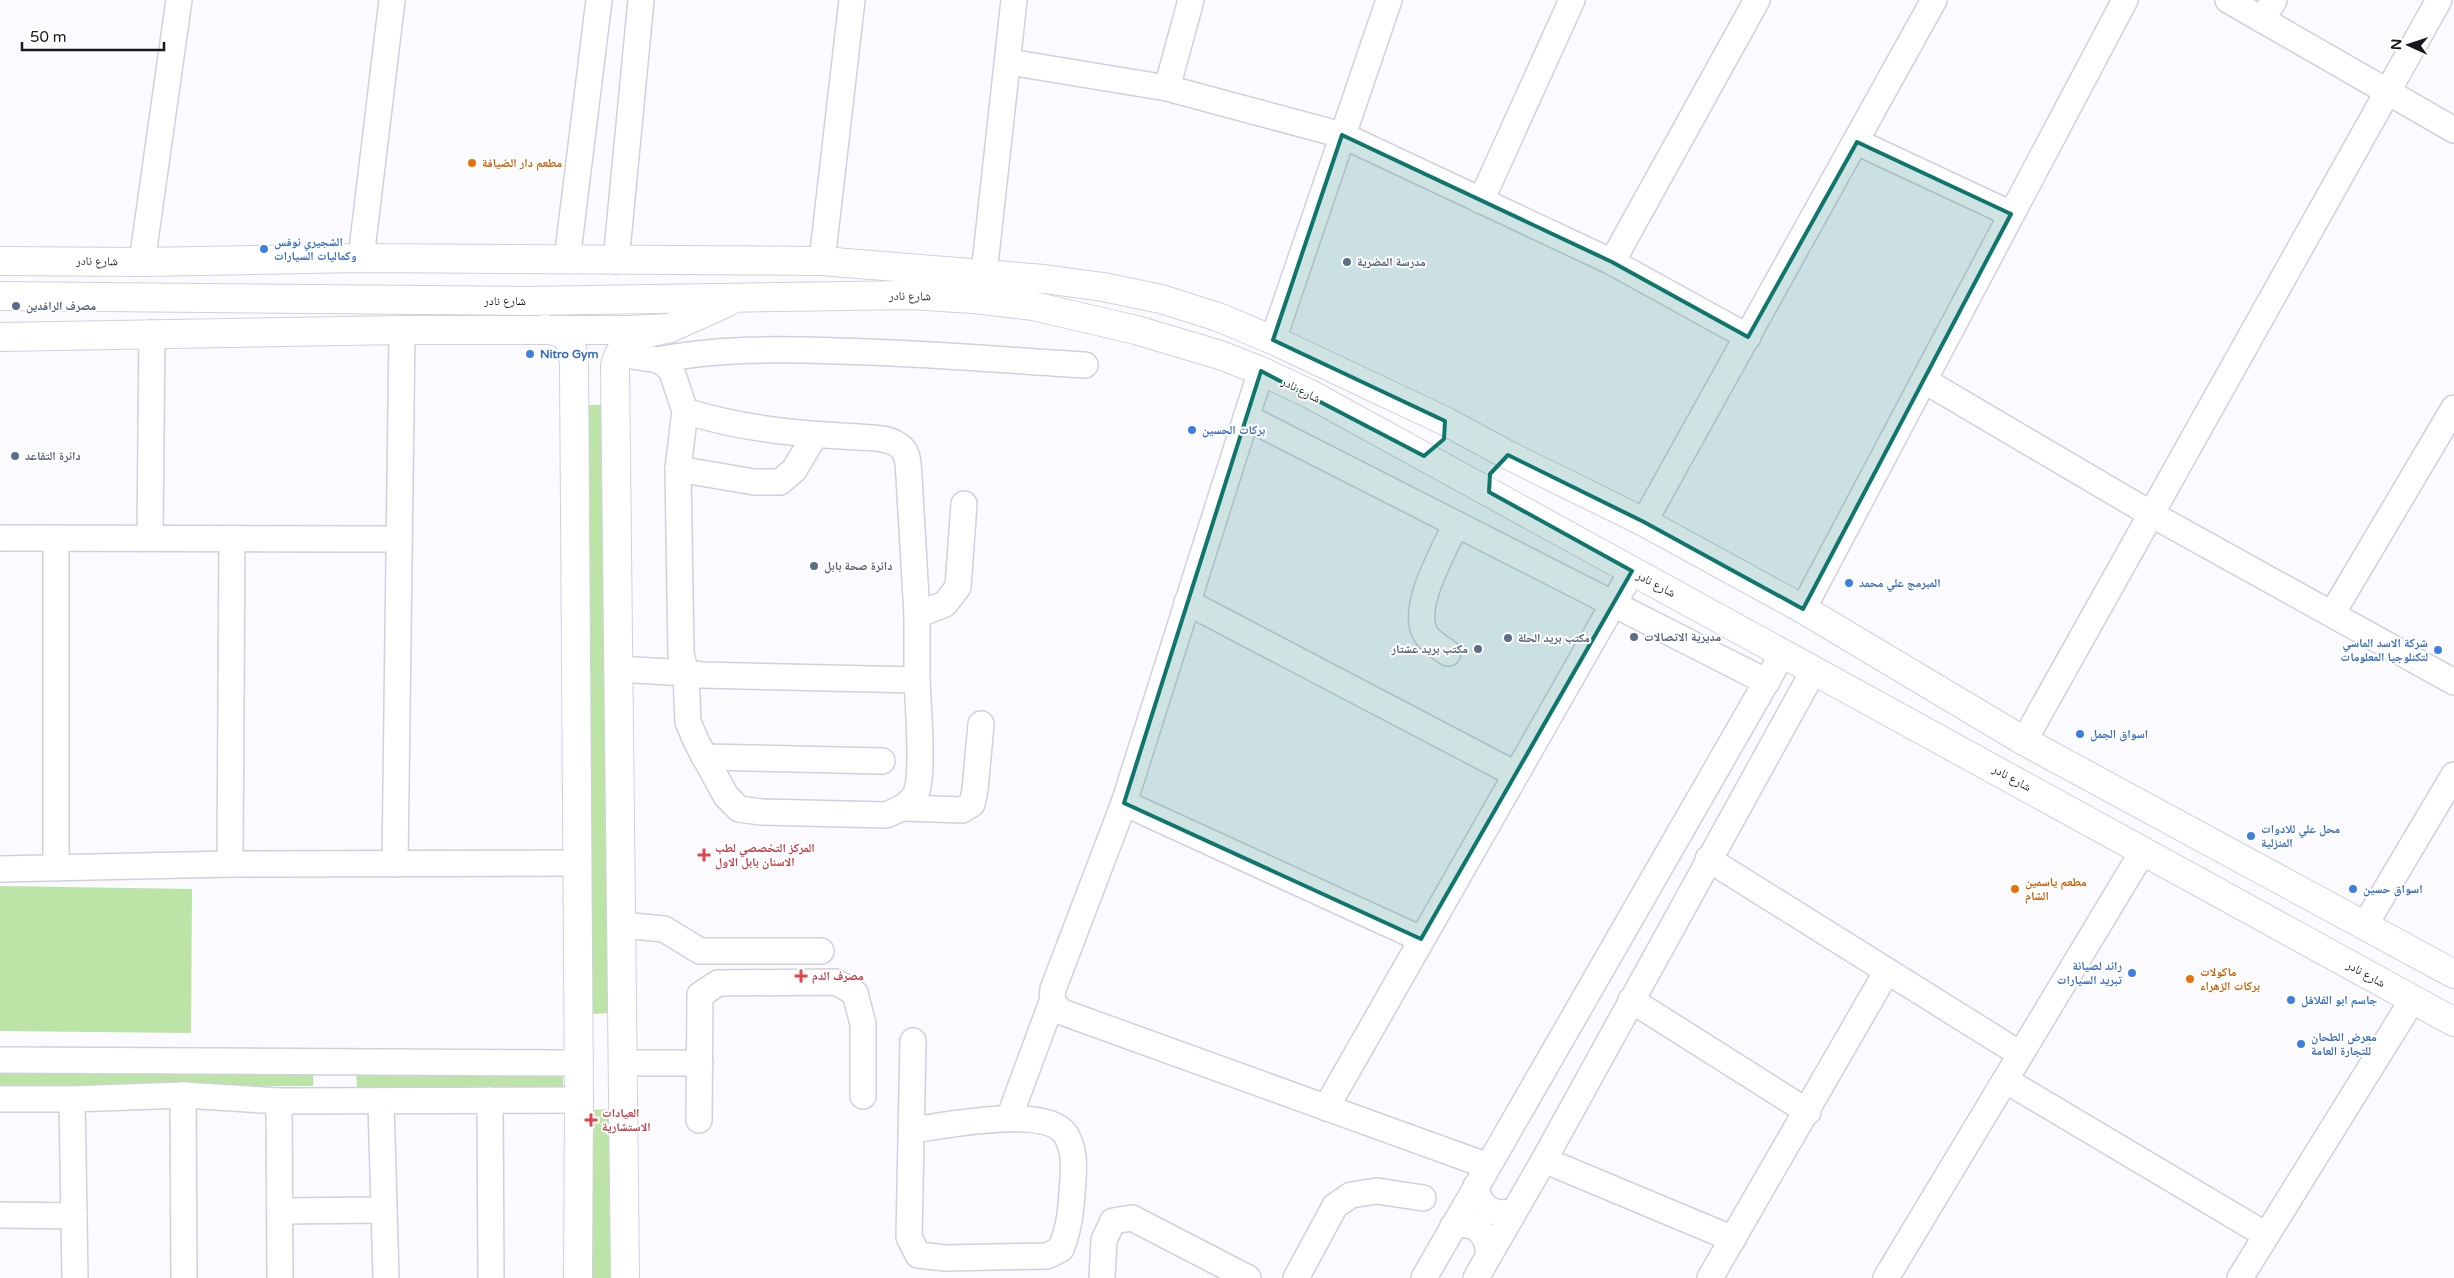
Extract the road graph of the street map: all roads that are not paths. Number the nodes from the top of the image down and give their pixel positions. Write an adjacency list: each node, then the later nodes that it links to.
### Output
1 (180, 0): 29 (street)
2 (392, 0): 24 (street)
3 (599, 0): 26 (street)
4 (641, 0): 27 (street)
5 (852, 0): 28 (street)
6 (1014, 0): 16 (street)
7 (1191, 0): 17 (street)
8 (1389, 0): 20 (street)
9 (1572, 0): 22 (street)
10 (1757, 0): 30 (street)
11 (1934, 0): 21 (street)
12 (2125, 0): 23 (street)
13 (2228, 0): 15 (street)
14 (2439, 0): 18 (street)
15 (2268, 10): 18 (street)
16 (1009, 62): 17 (street); 31 (street)
17 (1167, 88): 20 (street)
18 (2387, 93): 19 (street); 58 (street)
19 (2454, 130)
20 (1342, 135): 22 (street); 40 (street)
21 (1857, 142): 23 (street); 39 (street)
22 (1481, 201): 30 (street)
23 (2011, 214): 45 (street)
24 (361, 258): 26 (main road, شارع نادر); 29 (main road, شارع نادر)
25 (0, 260): 29 (main road, شارع نادر)
26 (566, 260): 27 (main road, شارع نادر)
27 (616, 261): 28 (main road, شارع نادر)
28 (822, 261): 31 (main road, شارع نادر)
29 (142, 262)
30 (1612, 262): 39 (street)
31 (984, 274): 40 (main road, شارع نادر)
32 (0, 296): 33 (main road, شارع نادر)
33 (759, 298): 35 (main road); 44 (main road, شارع نادر)
34 (545, 328): 35 (main road); 36 (main road); 46 (main road)
35 (670, 328): 41 (main road)
36 (402, 330): 37 (main road); 65 (street)
37 (152, 333): 38 (main road); 63 (street)
38 (0, 337)
39 (1748, 337): 59 (street)
40 (1273, 340): 51 (main road, شارع نادر)
41 (618, 354): 42 (street); 47 (main road)
42 (658, 360): 43 (street); 49 (street)
43 (1085, 365)
44 (1261, 371): 50 (street); 54 (main road, شارع نادر)
45 (1925, 381): 58 (street); 69 (street)
46 (574, 399): 47 (main road); 91 (main road)
47 (615, 400): 74 (main road)
48 (2454, 408): 70 (street)
49 (685, 411): 52 (street); 55 (street)
50 (1246, 418): 60 (street); 67 (street)
51 (1445, 421): 53 (main road, شارع نادر); 54 (main road)
52 (815, 435): 55 (street); 71 (street)
53 (1508, 455): 56 (main road); 59 (main road, شارع نادر)
54 (1424, 456): 56 (main road, شارع نادر)
55 (678, 469): 76 (street)
56 (1489, 492): 66 (main road, شارع نادر)
57 (964, 504): 71 (street)
58 (2151, 514): 70 (street); 82 (street)
59 (1644, 522): 69 (main road, شارع نادر)
60 (1456, 524): 68 (street); 72 (street)
61 (0, 538): 62 (street)
62 (56, 538): 63 (street); 94 (street)
63 (150, 538): 64 (street)
64 (232, 538): 65 (street); 92 (street)
65 (398, 539): 93 (street)
66 (1632, 571): 68 (street); 73 (main road, شارع نادر)
67 (1187, 602): 85 (street); 87 (street)
68 (1613, 605): 79 (street); 85 (street)
69 (1803, 609): 82 (main road, شارع نادر)
70 (2332, 614): 78 (street)
71 (917, 615): 77 (street)
72 (1448, 653)
73 (1783, 653): 75 (main road, شارع نادر); 79 (street)
74 (618, 669): 76 (street); 96 (main road)
75 (1814, 670): 80 (street); 89 (main road, شارع نادر)
76 (686, 673): 77 (street); 83 (street)
77 (917, 680): 88 (street)
78 (2454, 682)
79 (1765, 686): 80 (street); 129 (street)
80 (1790, 711): 90 (street)
81 (981, 724): 88 (street)
82 (2024, 741): 97 (main road, شارع نادر)
83 (704, 758): 84 (street); 88 (street)
84 (882, 762)
85 (1515, 774): 98 (street)
86 (2454, 775): 97 (street)
87 (1124, 803): 98 (street); 104 (street)
88 (905, 808)
89 (2143, 851): 103 (main road, شارع نادر); 107 (street)
90 (1708, 859): 100 (street); 102 (street)
91 (576, 863): 93 (street); 110 (main road)
92 (230, 864): 93 (street); 94 (street)
93 (395, 864)
94 (56, 868): 95 (street)
95 (0, 869)
96 (621, 925): 99 (street); 111 (main road)
97 (2365, 925): 101 (main road, شارع نادر)
98 (1421, 939): 123 (street)
99 (821, 951)
100 (1887, 971): 107 (street); 124 (street)
101 (2454, 974)
102 (1631, 1000): 124 (street); 128 (street)
103 (2413, 1000): 105 (main road, شارع نادر); 137 (street)
104 (1052, 1002): 123 (street); 125 (street)
105 (2454, 1022)
106 (913, 1041): 127 (street)
107 (2020, 1054): 113 (street)
108 (0, 1060): 109 (street)
109 (332, 1060): 110 (street); 118 (street)
110 (578, 1063): 120 (main road)
111 (622, 1063): 112 (street); 146 (main road)
112 (700, 1063): 115 (street); 126 (street)
113 (2005, 1080): 137 (street); 153 (street)
114 (183, 1095): 117 (street); 121 (street); 141 (street)
115 (863, 1096)
116 (0, 1099): 117 (street)
117 (72, 1099): 135 (street)
118 (331, 1100): 121 (street); 122 (street)
119 (490, 1100): 120 (street); 122 (street); 144 (street)
120 (579, 1100): 145 (main road)
121 (279, 1101): 132 (street)
122 (381, 1101): 131 (street)
123 (1326, 1108): 129 (street)
124 (1808, 1112): 138 (street)
125 (1008, 1118): 127 (street); 127 (street)
126 (699, 1120)
127 (912, 1130)
128 (1544, 1160): 133 (street); 138 (street)
129 (1482, 1176): 133 (street); 136 (street)
130 (1423, 1198): 149 (street)
131 (384, 1210): 132 (street); 143 (street)
132 (280, 1211): 142 (street)
133 (1514, 1211): 139 (street)
134 (0, 1215): 135 (street)
135 (74, 1216): 140 (street)
136 (1454, 1226): 139 (street); 150 (street)
137 (2266, 1235): 154 (street)
138 (1733, 1239): 152 (street)
139 (1489, 1255): 151 (street)
140 (75, 1278)
141 (184, 1278)
142 (280, 1278)
143 (386, 1278)
144 (491, 1278)
145 (578, 1278)
146 (625, 1278)
147 (1102, 1278): 148 (street)
148 (1248, 1278)
149 (1296, 1278)
150 (1424, 1278)
151 (1476, 1278)
152 (1710, 1278)
153 (1886, 1278)
154 (2240, 1278)

